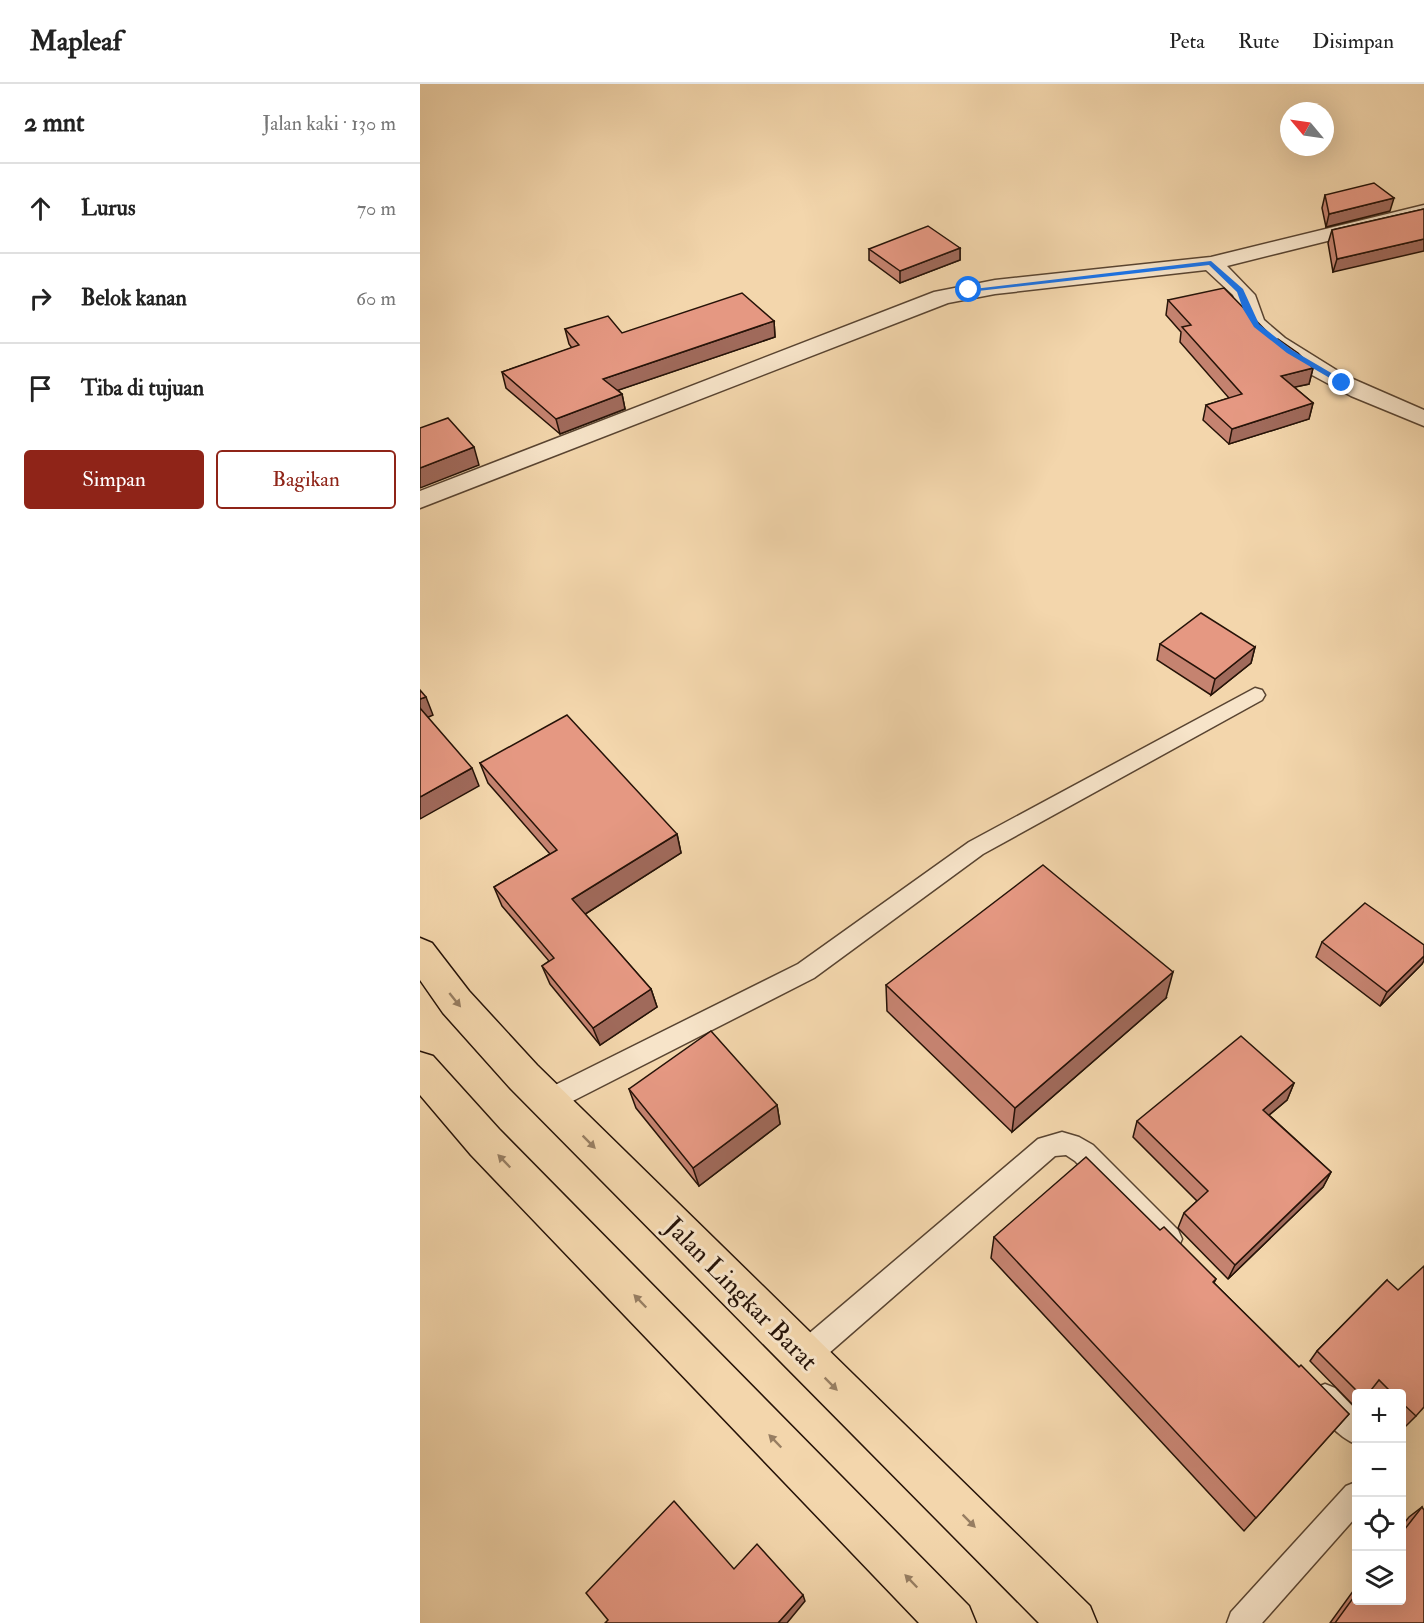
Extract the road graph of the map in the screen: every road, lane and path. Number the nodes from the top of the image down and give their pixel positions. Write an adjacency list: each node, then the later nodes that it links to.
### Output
1 (1424, 211): 2 (street)
2 (1211, 263): 3 (street); 4 (street)
3 (1424, 420)
4 (420, 500)
5 (1255, 695): 8 (lane)
6 (420, 953): 8 (highway, Jalan Lingkar Barat, one-way to 8)
7 (420, 1068): 14 (highway, one-way to 7)
8 (548, 1101): 10 (highway, Jalan Lingkar Barat, one-way to 10)
9 (1183, 1254): 10 (lane)
10 (803, 1357): 15 (highway, Jalan Lingkar Barat, one-way to 15)
11 (1307, 1380): 12 (lane)
12 (1352, 1426)
13 (1355, 1497): 16 (lane)
14 (952, 1623)
15 (1073, 1623)
16 (1242, 1623)

